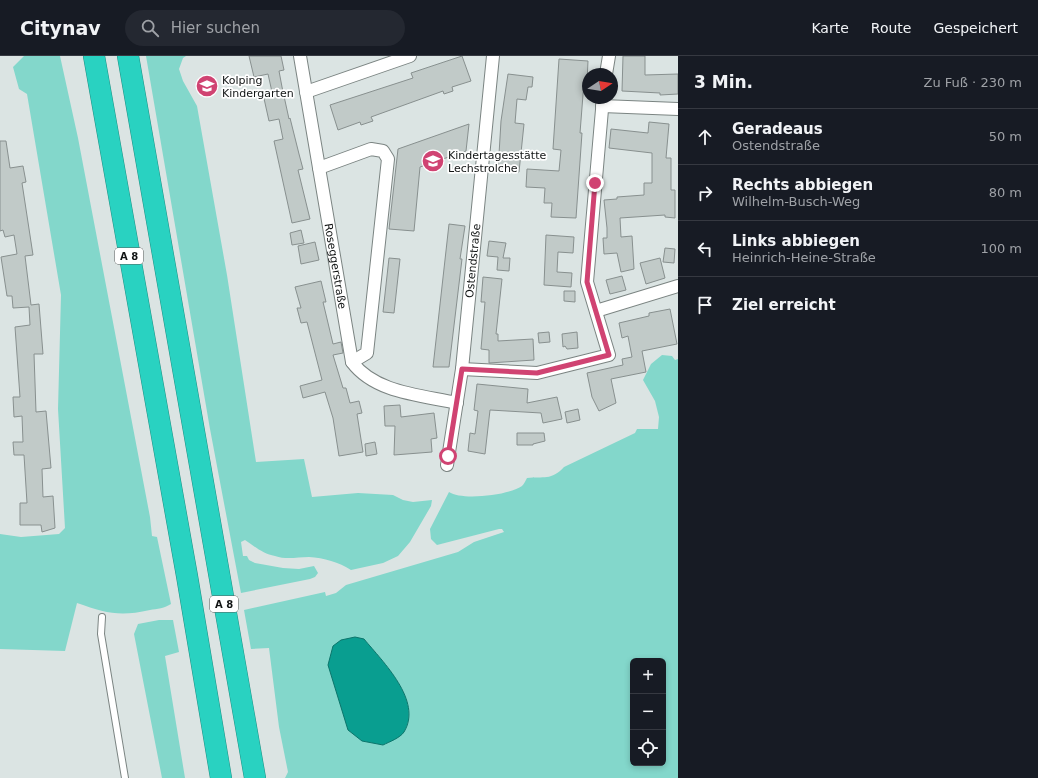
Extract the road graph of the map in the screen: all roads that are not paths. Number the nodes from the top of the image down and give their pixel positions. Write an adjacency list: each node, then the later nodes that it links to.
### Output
1 (94, 56): 21 (highway, A 8)
2 (128, 56): 22 (highway, A 8)
3 (300, 56): 8 (street, Roseggerstraße)
4 (410, 56): 8 (street)
5 (493, 56): 16 (street, Ostendstraße)
6 (609, 56): 7 (street)
7 (607, 68)
8 (306, 92): 12 (street, Roseggerstraße)
9 (618, 103): 11 (street)
10 (603, 104): 14 (street)
11 (678, 109)
12 (319, 168): 15 (street, Roseggerstraße); 15 (street)
13 (678, 286): 14 (street)
14 (596, 311): 16 (street)
15 (352, 362): 17 (street)
16 (462, 369): 17 (street, Ostendstraße)
17 (457, 403): 18 (street, Ostendstraße)
18 (447, 465)
19 (102, 617): 20 (lane)
20 (125, 778)
21 (221, 778)
22 (255, 778)

